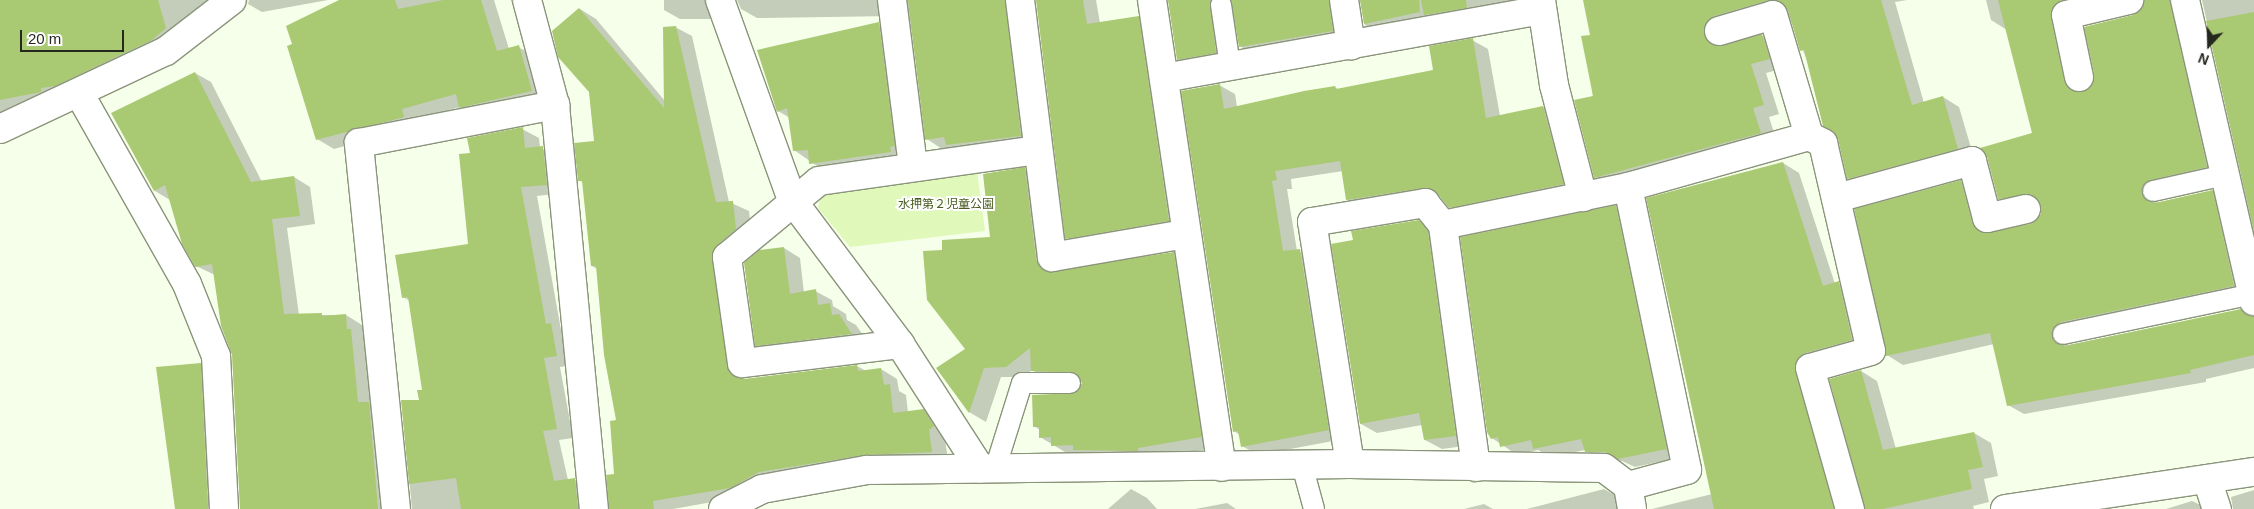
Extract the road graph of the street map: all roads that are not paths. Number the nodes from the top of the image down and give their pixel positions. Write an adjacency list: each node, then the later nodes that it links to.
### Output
1 (232, 0): 17 (street)
2 (527, 0): 18 (street)
3 (720, 0): 28 (street)
4 (892, 0): 22 (street)
5 (1020, 0): 21 (street)
6 (1152, 0): 16 (street)
7 (1344, 0): 13 (street)
8 (2129, 0): 15 (street)
9 (2185, 0): 23 (street)
10 (1221, 4): 14 (lane)
11 (1542, 5): 13 (street); 26 (street)
12 (1719, 31): 20 (street)
13 (1351, 45): 14 (street)
14 (1230, 66): 16 (street)
15 (2079, 77)
16 (1164, 78): 31 (street)
17 (79, 94): 19 (street); 45 (street)
18 (555, 105): 46 (street); 47 (street)
19 (0, 129)
20 (1809, 136): 24 (street); 27 (street)
21 (1037, 150): 22 (street); 31 (street)
22 (913, 167): 28 (street)
23 (2225, 175): 25 (lane); 32 (street)
24 (1628, 187): 26 (street); 43 (street)
25 (2152, 191)
26 (1583, 197): 30 (street)
27 (1836, 198): 29 (street); 50 (street)
28 (792, 200): 34 (street); 34 (street)
29 (2026, 209)
30 (1443, 225): 36 (street); 40 (street)
31 (1185, 234): 39 (street)
32 (2253, 298): 33 (lane)
33 (2062, 334)
34 (900, 344): 38 (street)
35 (1070, 383): 38 (lane)
36 (1350, 464): 37 (street); 40 (street)
37 (1302, 465): 39 (street); 49 (lane)
38 (988, 467): 39 (street); 44 (street)
39 (1222, 467)
40 (1476, 467): 43 (street)
41 (2254, 472): 42 (street)
42 (2207, 479): 51 (street); 52 (street)
43 (1630, 498)
44 (765, 499): 48 (street)
45 (224, 509)
46 (396, 509)
47 (594, 509)
48 (723, 509)
49 (1314, 509)
50 (1850, 509)
51 (2005, 509)
52 (2217, 509)

